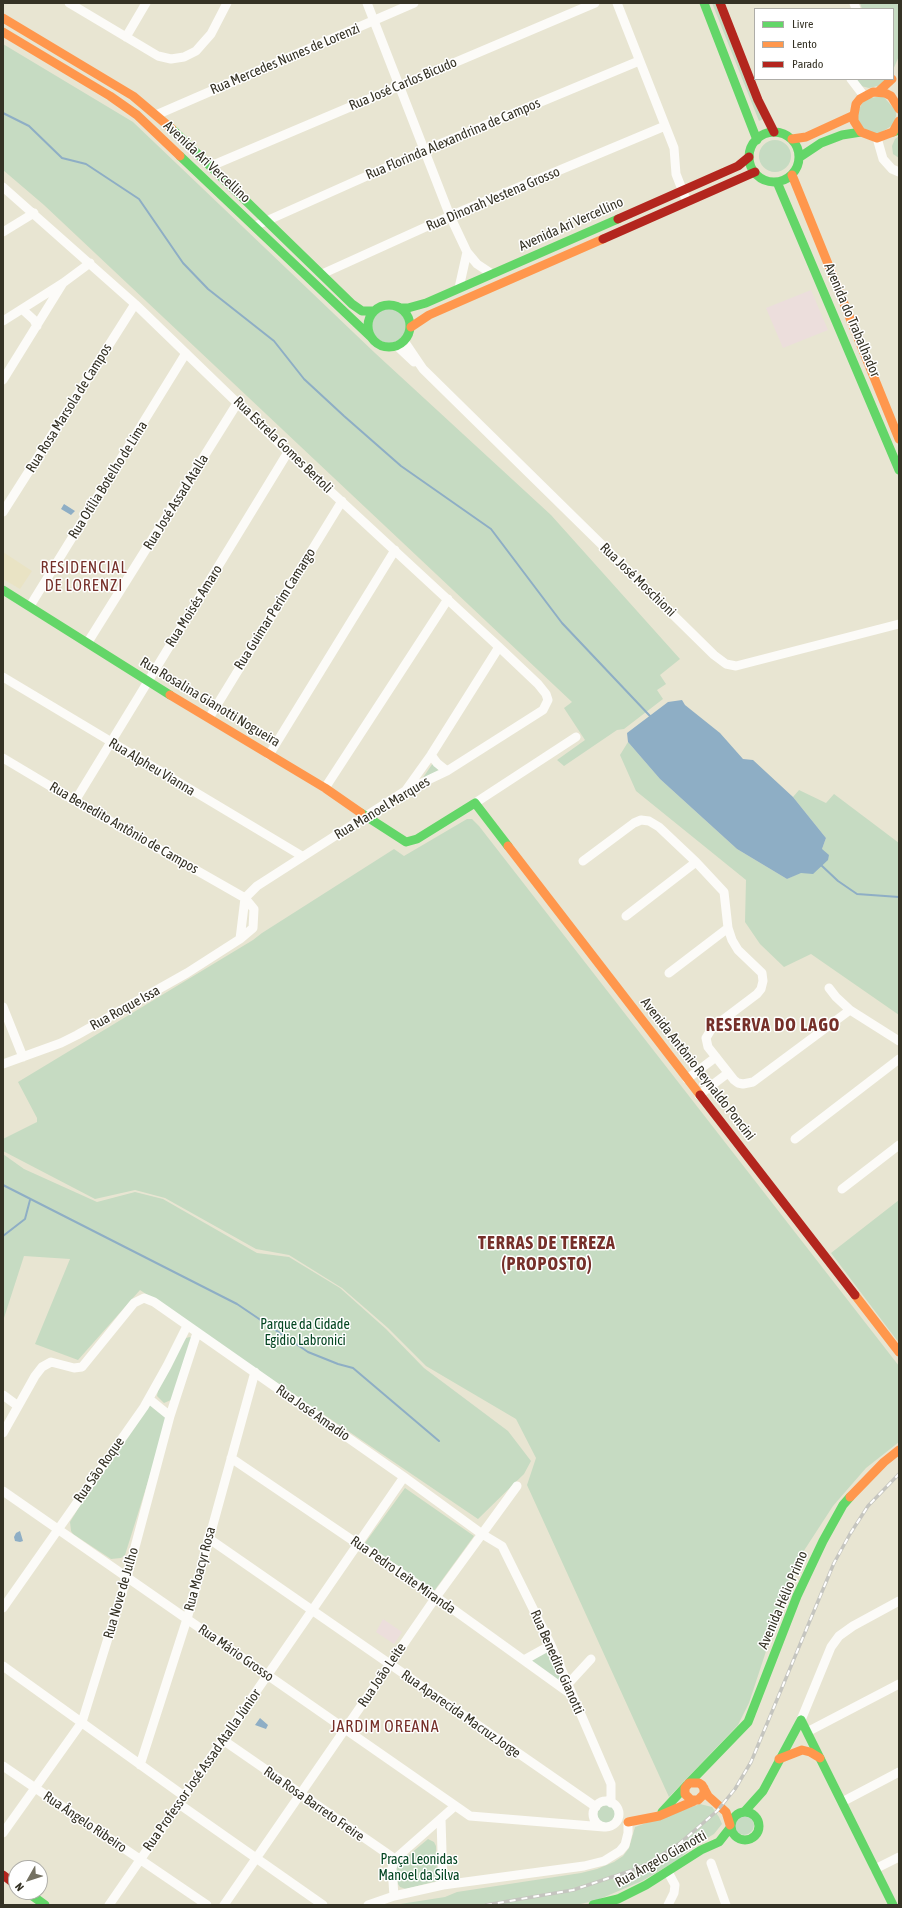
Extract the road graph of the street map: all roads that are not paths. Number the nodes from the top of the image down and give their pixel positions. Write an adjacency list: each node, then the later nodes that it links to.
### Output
1 (69, 3): 13 (street)
2 (146, 3): 13 (street)
3 (227, 3): 13 (street)
4 (412, 3): 11 (street, Rua Mercedes Nunes de Lorenzi)
5 (595, 3): 18 (street, Rua José Carlos Bicudo)
6 (617, 3): 14 (street)
7 (704, 3): 31 (main road)
8 (720, 3): 28 (main road)
9 (370, 4): 11 (street)
10 (3, 18): 17 (main road, Avenida Ari Vercellino)
11 (374, 21): 18 (street); 23 (street, Rua Mercedes Nunes de Lorenzi)
12 (3, 32): 20 (main road, Avenida Ari Vercellino)
13 (126, 37)
14 (639, 61): 26 (street); 33 (street, Rua Florinda Alexandrina de Campos)
15 (852, 80): 21 (street)
16 (890, 80): 19 (main road)
17 (117, 85): 20 (main road); 23 (main road, Avenida Ari Vercellino)
18 (398, 85): 33 (street); 36 (street, Rua José Carlos Bicudo)
19 (878, 92): 21 (main road); 22 (main road)
20 (110, 96): 47 (main road, Avenida Ari Vercellino)
21 (864, 96): 24 (main road)
22 (899, 109)
23 (156, 115): 36 (main road, Avenida Ari Vercellino)
24 (854, 115): 29 (main road); 32 (main road)
25 (899, 121): 27 (main road)
26 (665, 126): 42 (street); 45 (street, Rua Dinorah Vestena Grosso)
27 (896, 131): 30 (main road)
28 (774, 132): 31 (main road); 32 (main road)
29 (861, 132): 30 (main road); 35 (main road)
30 (877, 138): 38 (street)
31 (757, 140): 34 (main road)
32 (792, 140): 35 (main road)
33 (423, 151): 45 (street); 46 (street, Rua Florinda Alexandrina de Campos)
34 (749, 157): 37 (main road); 42 (main road, Avenida Ari Vercellino)
35 (800, 157): 39 (main road)
36 (211, 166): 46 (main road, Avenida Ari Vercellino)
37 (754, 172): 40 (main road); 43 (main road, Avenida Ari Vercellino)
38 (899, 172)
39 (792, 175): 40 (main road); 67 (main road)
40 (777, 182): 69 (main road, Avenida do Trabalhador)
41 (3, 188): 44 (street, Rua Estrela Gomes Bertoli)
42 (682, 191): 43 (street); 52 (main road, Avenida Ari Vercellino)
43 (687, 202): 61 (main road, Avenida Ari Vercellino)
44 (34, 213): 48 (street); 50 (street, Rua Estrela Gomes Bertoli)
45 (450, 216): 49 (street); 51 (street, Rua Dinorah Vestena Grosso)
46 (267, 220): 47 (street, Rua Florinda Alexandrina de Campos); 51 (main road, Avenida Ari Vercellino)
47 (255, 226): 62 (main road, Avenida Ari Vercellino)
48 (3, 232)
49 (467, 252): 52 (street); 54 (street)
50 (90, 264): 53 (street); 55 (street, Rua Estrela Gomes Bertoli)
51 (322, 274): 58 (main road, Avenida Ari Vercellino)
52 (492, 274): 54 (main road, Avenida Ari Vercellino)
53 (63, 283): 57 (street); 60 (street)
54 (459, 288): 56 (main road, Avenida Ari Vercellino)
55 (135, 304): 64 (street, Rua Estrela Gomes Bertoli); 71 (street, Rua Rosa Marsola de Campos)
56 (401, 308): 58 (main road); 61 (main road)
57 (22, 309): 59 (street); 60 (street)
58 (374, 311): 62 (main road)
59 (3, 321)
60 (37, 326): 65 (street)
61 (411, 327): 63 (main road)
62 (372, 338): 63 (main road)
63 (401, 344): 76 (street, Rua José Moschioni)
64 (186, 353): 66 (street, Rua Estrela Gomes Bertoli); 75 (street, Rua Otília Botelho de Lima)
65 (3, 380)
66 (238, 402): 68 (street, Rua Estrela Gomes Bertoli); 77 (street, Rua José Assad Atalla)
67 (899, 439)
68 (288, 452): 70 (street, Rua Estrela Gomes Bertoli); 80 (street, Rua Moisés Amaro)
69 (899, 470)
70 (342, 501): 72 (street, Rua Estrela Gomes Bertoli); 82 (street, Rua Guimar Perim Camargo)
71 (3, 512)
72 (395, 550): 74 (street, Rua Estrela Gomes Bertoli); 85 (street)
73 (3, 590): 75 (main road, Rua Rosalina Gianotti Nogueira)
74 (448, 599): 78 (street, Rua Estrela Gomes Bertoli); 89 (street)
75 (30, 606): 77 (main road, Rua Rosalina Gianotti Nogueira)
76 (899, 624)
77 (88, 642): 80 (main road, Rua Rosalina Gianotti Nogueira)
78 (499, 647): 81 (street, Rua Estrela Gomes Bertoli); 86 (street)
79 (3, 677): 84 (street, Rua Alpheu Vianna)
80 (148, 681): 82 (main road, Rua Rosalina Gianotti Nogueira); 84 (street, Rua Moisés Amaro)
81 (543, 710): 88 (street, Rua Manoel Marques)
82 (209, 718): 85 (main road, Rua Rosalina Gianotti Nogueira)
83 (576, 737): 92 (street)
84 (110, 742): 91 (street, Rua Moisés Amaro); 94 (street, Rua Alpheu Vianna)
85 (269, 754): 89 (main road, Rua Rosalina Gianotti Nogueira)
86 (431, 755): 88 (street); 90 (street)
87 (3, 758): 91 (street, Rua Benedito Antônio de Campos)
88 (446, 771): 90 (street, Rua Manoel Marques)
89 (325, 788): 93 (main road, Rua Rosalina Gianotti Nogueira)
90 (405, 791): 93 (street, Rua Manoel Marques)
91 (75, 801): 97 (street, Rua Benedito Antônio de Campos)
92 (475, 804): 93 (main road, Rua Rosalina Gianotti Nogueira); 110 (main road, Avenida Antônio Reynaldo Poncini)
93 (366, 816): 94 (street, Rua Manoel Marques)
94 (302, 856): 97 (street, Rua Manoel Marques)
95 (583, 861): 96 (street)
96 (696, 862): 98 (street); 99 (street)
97 (245, 898): 105 (street, Rua Roque Issa)
98 (626, 916)
99 (728, 928): 100 (street); 106 (street)
100 (669, 973)
101 (830, 988): 103 (street)
102 (3, 1007): 105 (street)
103 (850, 1010): 104 (street); 109 (street)
104 (899, 1042)
105 (23, 1057): 108 (street, Rua Roque Issa)
106 (716, 1057): 109 (street); 110 (street)
107 (899, 1058): 112 (street)
108 (3, 1064)
109 (728, 1073): 111 (street)
110 (687, 1079): 111 (main road, Avenida Antônio Reynaldo Poncini)
111 (699, 1095): 117 (main road, Avenida Antônio Reynaldo Poncini)
112 (795, 1138)
113 (899, 1145): 114 (street)
114 (842, 1189)
115 (186, 1326): 116 (street, Rua José Amadio); 120 (street, Rua São Roque); 121 (street, Rua José Amadio)
116 (197, 1333): 118 (street, Rua José Amadio); 122 (street, Rua Nove de Julho)
117 (899, 1352)
118 (255, 1372): 125 (street, Rua Moacyr Rosa); 126 (street, Rua José Amadio)
119 (3, 1395): 121 (street)
120 (149, 1399): 122 (street); 129 (street, Rua São Roque)
121 (18, 1406): 123 (street)
122 (170, 1416): 133 (street, Rua Nove de Julho)
123 (3, 1433)
124 (899, 1450): 157 (main road, Avenida Hélio Primo)
125 (231, 1458): 131 (street, Rua Moacyr Rosa); 132 (street, Rua Pedro Leite Miranda)
126 (404, 1478): 130 (street, Rua José Amadio); 132 (street, Rua Professor José Assad Atalla Júnior)
127 (517, 1486): 130 (street, Rua João Leite)
128 (3, 1491): 129 (street, Rua Mário Grosso)
129 (57, 1529): 133 (street, Rua Mário Grosso); 136 (street, Rua São Roque)
130 (482, 1534): 134 (street, Rua João Leite); 139 (street, Rua Benedito Gianotti)
131 (208, 1538): 137 (street, Rua Aparecida Macruz Jorge); 138 (street, Rua Moacyr Rosa)
132 (359, 1544): 134 (street, Rua Pedro Leite Miranda); 137 (street, Rua Professor José Assad Atalla Júnior)
133 (127, 1577): 138 (street, Rua Mário Grosso); 149 (street, Rua Nove de Julho)
134 (436, 1597): 141 (street, Rua Pedro Leite Miranda); 142 (street, Rua João Leite)
135 (899, 1601): 148 (street)
136 (3, 1608)
137 (312, 1611): 142 (street, Rua Aparecida Macruz Jorge); 144 (street, Rua Professor José Assad Atalla Júnior)
138 (187, 1619): 144 (street, Rua Mário Grosso); 155 (street, Rua Moacyr Rosa)
139 (551, 1645): 141 (street); 145 (street, Rua Benedito Gianotti)
140 (591, 1659): 145 (street)
141 (524, 1660): 147 (street, Rua Pedro Leite Miranda)
142 (389, 1664): 150 (street, Rua João Leite); 170 (street, Rua Aparecida Macruz Jorge)
143 (3, 1666): 149 (street)
144 (268, 1675): 150 (street, Rua Mário Grosso); 152 (street, Rua Professor José Assad Atalla Júnior)
145 (568, 1684): 147 (street, Rua Benedito Gianotti)
146 (899, 1684): 151 (street)
147 (573, 1696): 168 (street, Rua Benedito Gianotti)
148 (801, 1720): 151 (main road); 154 (main road)
149 (82, 1722): 155 (street); 160 (street, Rua Nove de Julho)
150 (345, 1729): 163 (street, Rua João Leite); 169 (street, Rua Mário Grosso)
151 (807, 1732): 153 (main road)
152 (223, 1740): 163 (street, Rua Rosa Barreto Freire); 164 (street, Rua Professor José Assad Atalla Júnior)
153 (820, 1758): 154 (main road); 167 (main road)
154 (779, 1759): 162 (main road)
155 (140, 1765): 164 (street)
156 (3, 1766): 160 (street, Rua Ângelo Ribeiro)
157 (704, 1769): 159 (main road, Avenida Hélio Primo); 161 (main road)
158 (899, 1772): 167 (street)
159 (688, 1784): 161 (main road); 166 (main road); 174 (main road, Avenida Hélio Primo)
160 (34, 1787): 181 (street, Rua Nove de Julho); 186 (street, Rua Ângelo Ribeiro)
161 (703, 1787): 165 (main road); 166 (main road)
162 (763, 1791): 173 (main road); 176 (main road)
163 (300, 1794): 185 (street, Rua João Leite); 187 (street, Rua Rosa Barreto Freire)
164 (182, 1800): 185 (street); 186 (street, Rua Professor José Assad Atalla Júnior)
165 (713, 1800): 166 (main road); 172 (main road)
166 (696, 1801): 174 (main road)
167 (842, 1802): 189 (main road)
168 (611, 1803): 170 (street); 171 (street)
169 (455, 1806): 175 (street); 178 (street, Rua Mário Grosso)
170 (595, 1810): 178 (street); 179 (street)
171 (619, 1812): 177 (street); 179 (street)
172 (726, 1812): 173 (main road); 180 (main road)
173 (743, 1812): 176 (main road); 180 (main road)
174 (659, 1816): 177 (main road)
175 (441, 1819): 187 (street); 191 (street)
176 (758, 1821): 182 (main road)
177 (628, 1822): 179 (street); 191 (street)
178 (579, 1824): 179 (street)
179 (607, 1826)
180 (730, 1826): 182 (main road); 183 (main road, Rua Ângelo Gianotti)
181 (3, 1833)
182 (740, 1840): 183 (main road, Rua Ângelo Gianotti)
183 (719, 1842): 190 (main road, Rua Ângelo Gianotti)
184 (899, 1857): 189 (street)
185 (256, 1858): 195 (street, Rua João Leite); 196 (street)
186 (141, 1859): 193 (street, Rua Professor José Assad Atalla Júnior); 194 (street, Rua Ângelo Ribeiro)
187 (395, 1859): 192 (street)
188 (711, 1863): 200 (street)
189 (875, 1869): 201 (main road)
190 (668, 1872): 198 (main road, Rua Ângelo Gianotti); 199 (street)
191 (443, 1885): 192 (street)
192 (394, 1896): 197 (street)
193 (109, 1905)
194 (207, 1905)
195 (224, 1905)
196 (323, 1905)
197 (368, 1905)
198 (593, 1905)
199 (668, 1905)
200 (726, 1905)
201 (893, 1905)

